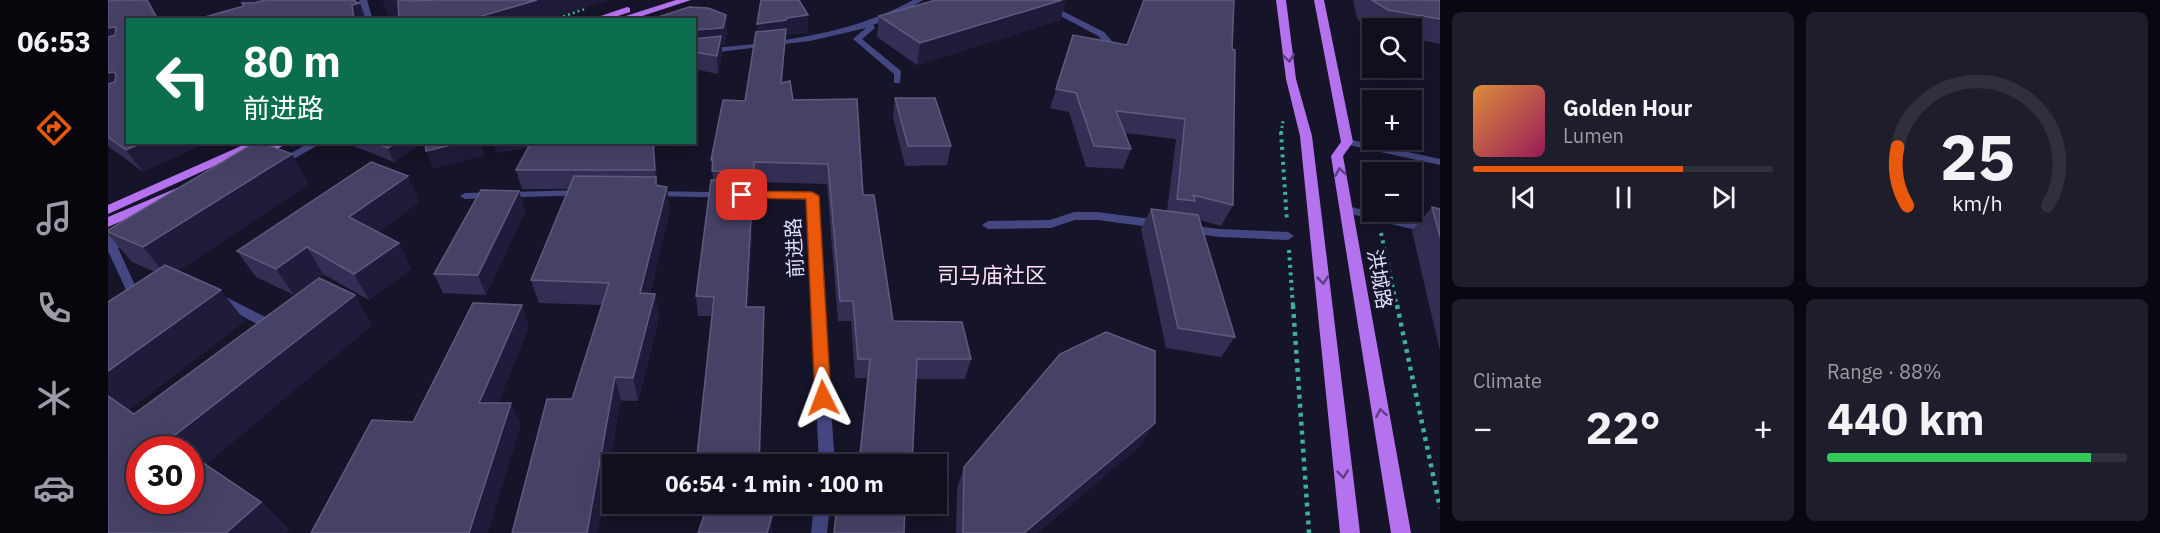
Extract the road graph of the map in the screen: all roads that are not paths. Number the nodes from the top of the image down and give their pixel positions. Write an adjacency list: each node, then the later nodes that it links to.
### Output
1 (363, 0): 8 (street)
2 (661, 0): 9 (main road)
3 (686, 0): 10 (main road)
4 (919, 0): 11 (street)
5 (1035, 0): 12 (street)
6 (1281, 0): 38 (main road, one-way to 38)
7 (1319, 0): 15 (main road, 洪城路)
8 (368, 18)
9 (601, 18)
10 (625, 18)
11 (873, 28): 13 (street); 14 (street)
12 (1112, 46)
13 (696, 53)
14 (897, 81)
15 (1347, 142): 19 (street); 25 (main road, 洪城路, one-way to 15)
16 (256, 144): 24 (main road)
17 (279, 144): 26 (main road)
18 (314, 144): 20 (street)
19 (1440, 162)
20 (266, 170)
21 (591, 193): 23 (street)
22 (637, 194): 35 (street, 前进路)
23 (465, 196)
24 (108, 210)
25 (1347, 210): 28 (street); 39 (main road, 洪城路, one-way to 25)
26 (108, 222)
27 (988, 225): 30 (street)
28 (1440, 232)
29 (142, 235): 31 (street)
30 (1288, 236)
31 (109, 244): 32 (street)
32 (164, 288)
33 (207, 292): 34 (street)
34 (264, 322)
35 (826, 454)
36 (821, 514): 37 (street)
37 (819, 533)
38 (1350, 533)
39 (1401, 533)

